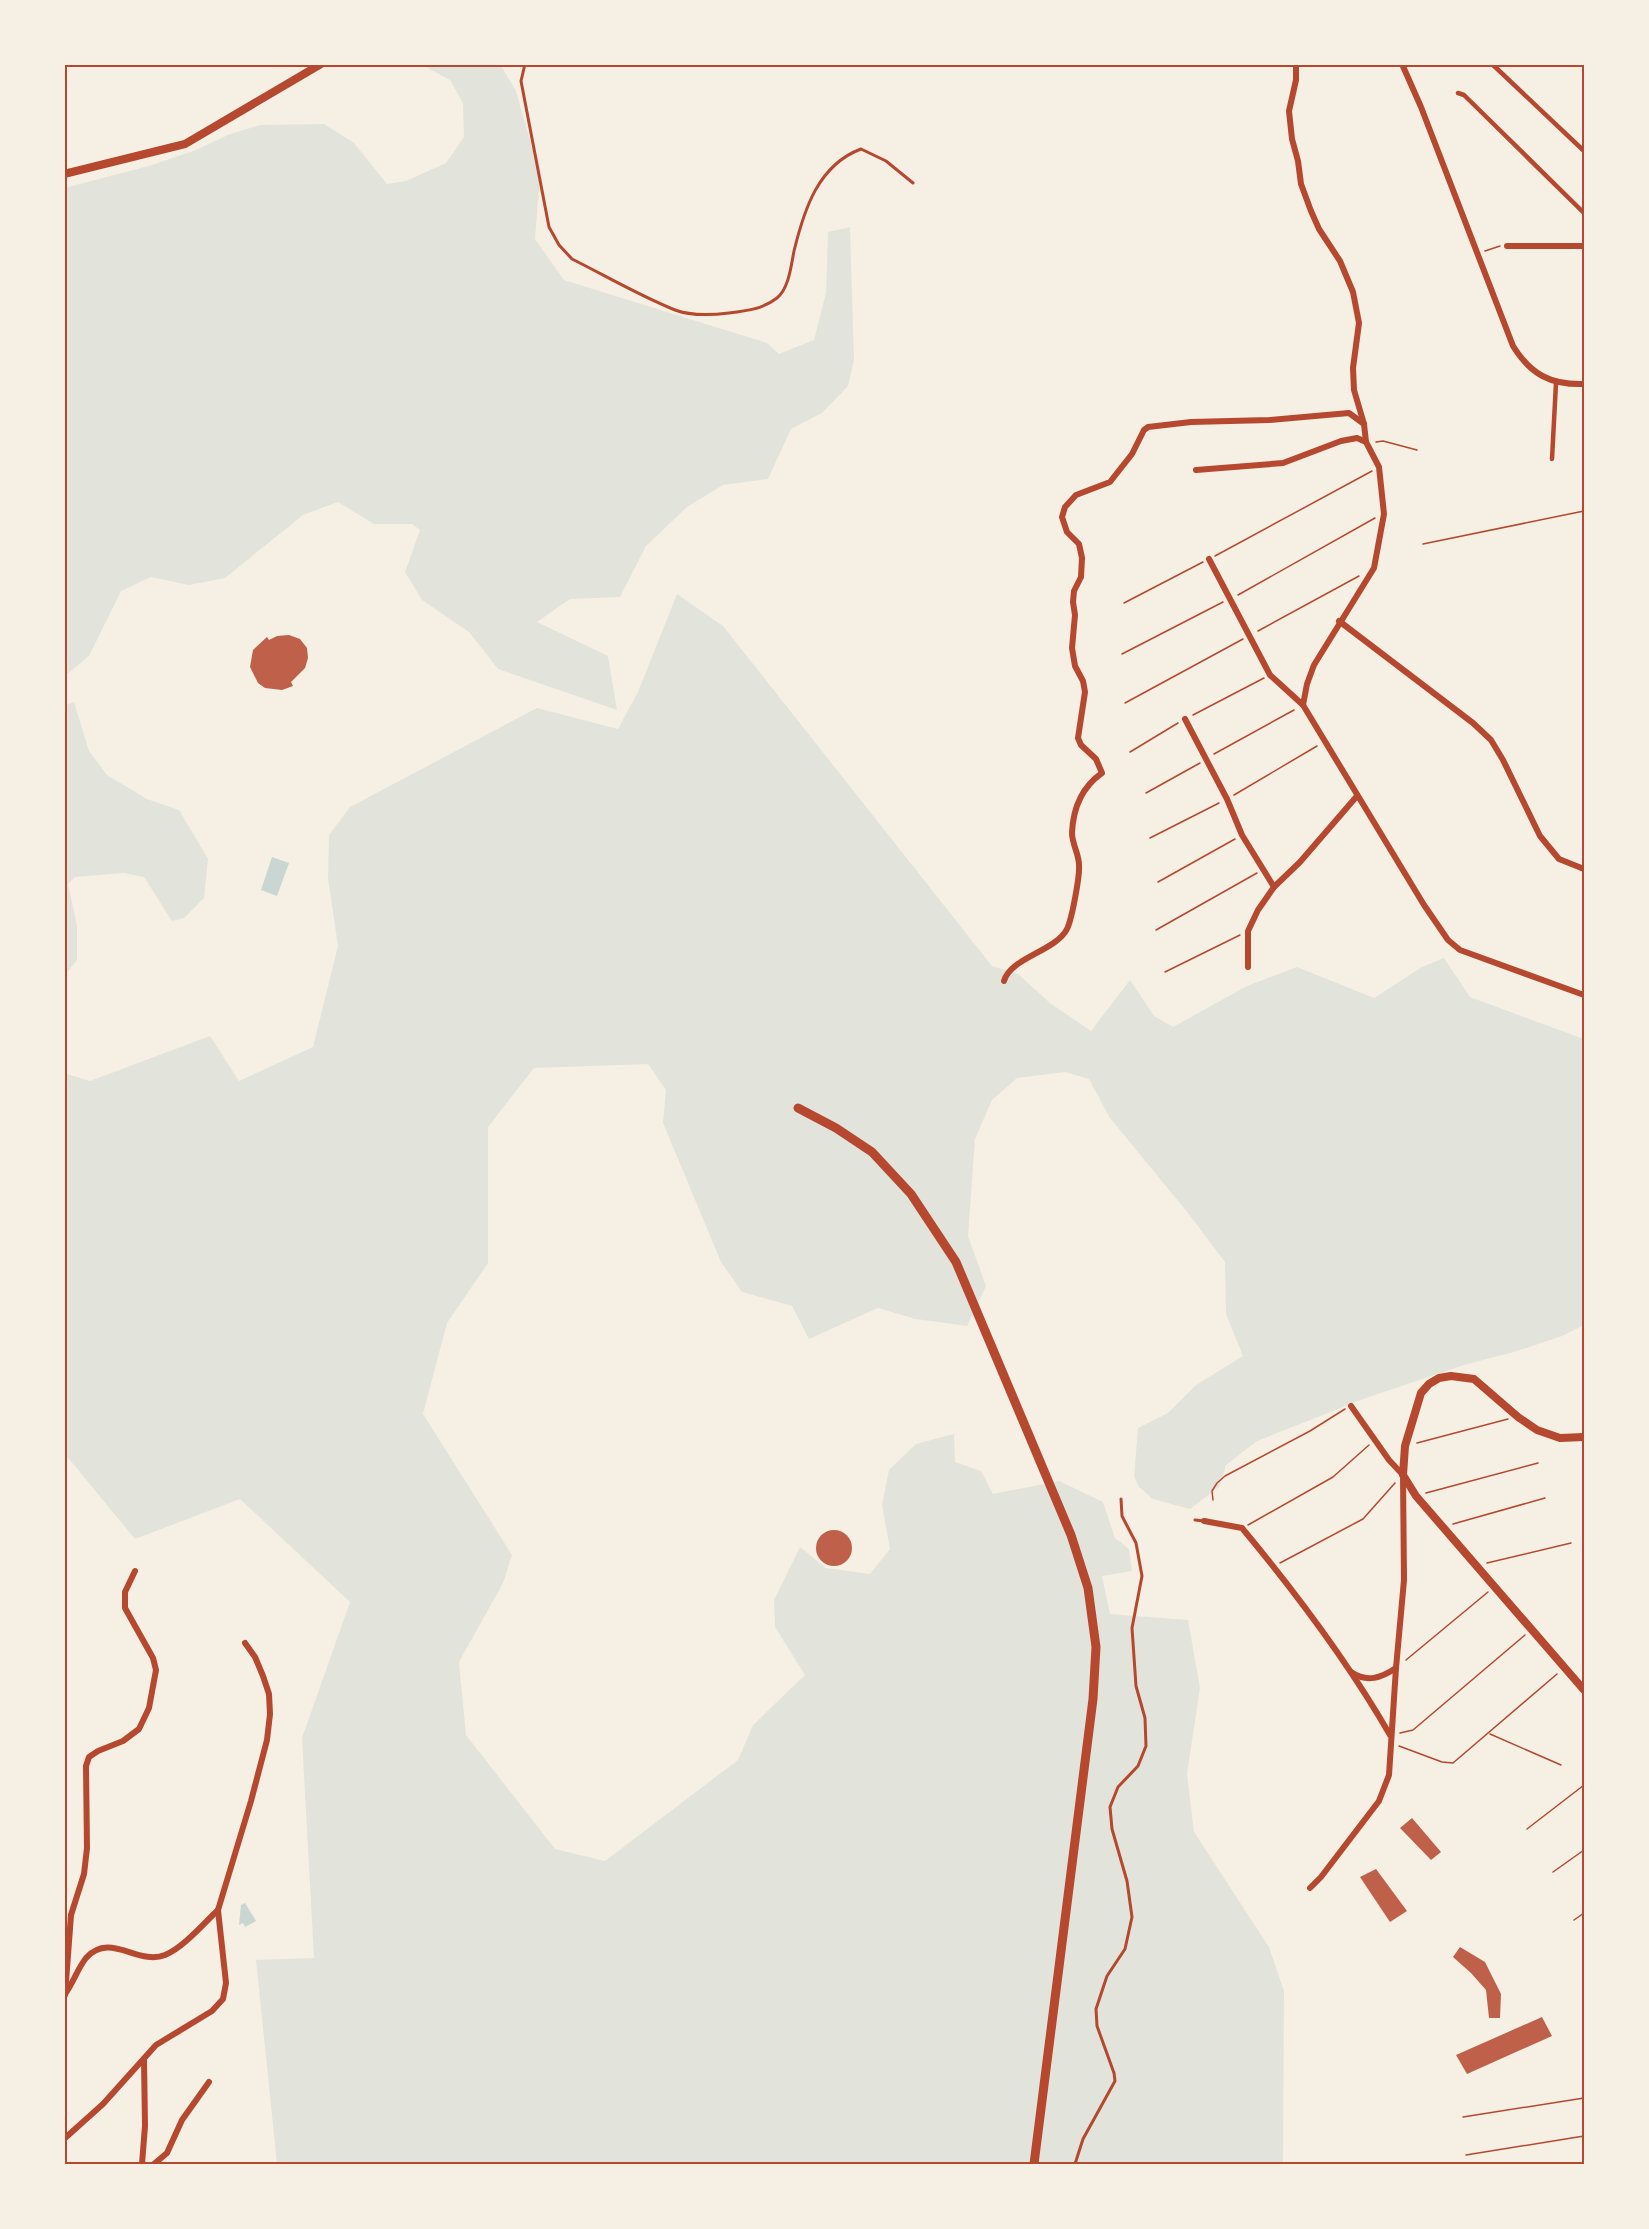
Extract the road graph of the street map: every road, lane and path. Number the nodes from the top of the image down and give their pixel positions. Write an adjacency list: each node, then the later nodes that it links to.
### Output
1 (321, 64): 8 (street)
2 (525, 64): 9 (lane)
3 (1296, 64): 16 (street)
4 (1402, 64): 13 (street)
5 (1492, 64): 7 (street)
6 (1458, 93): 10 (street)
7 (1584, 151)
8 (64, 174)
9 (913, 183)
10 (1584, 213)
11 (1507, 246): 12 (street); 13 (path)
12 (1584, 246)
13 (1477, 254): 14 (street)
14 (1556, 383): 15 (street); 19 (street)
15 (1584, 384)
16 (1364, 424): 17 (street); 49 (street)
17 (1366, 442): 18 (path); 20 (street); 21 (street)
18 (1417, 450)
19 (1552, 459)
20 (1379, 468): 23 (street); 25 (path)
21 (1196, 470)
22 (1584, 511): 24 (path)
23 (1384, 514): 26 (path); 28 (street)
24 (1423, 544)
25 (1209, 560): 26 (street); 27 (path)
26 (1230, 599): 29 (path); 30 (street)
27 (1124, 603)
28 (1339, 621): 31 (street); 41 (street)
29 (1122, 654)
30 (1270, 675): 31 (street); 32 (path)
31 (1303, 705): 33 (street); 35 (path)
32 (1185, 719): 34 (path); 35 (street)
33 (1324, 741): 37 (street); 38 (path)
34 (1131, 752)
35 (1205, 759): 36 (path); 38 (street)
36 (1146, 793)
37 (1357, 796): 44 (street); 50 (street)
38 (1227, 799): 39 (street); 40 (path)
39 (1242, 834): 42 (street); 43 (path)
40 (1150, 838)
41 (1584, 869)
42 (1262, 870): 44 (street); 45 (path)
43 (1158, 882)
44 (1274, 887): 46 (street)
45 (1156, 930)
46 (1248, 931): 47 (street); 48 (path)
47 (1248, 967)
48 (1166, 972)
49 (1004, 981)
50 (1584, 995)
51 (798, 1108): 99 (main road)
52 (1351, 1406): 55 (street); 62 (path)
53 (1518, 1417): 54 (street); 56 (path); 56 (street)
54 (1584, 1437)
55 (1375, 1440): 58 (street); 66 (path)
56 (1405, 1446): 58 (street)
57 (1538, 1463): 59 (path)
58 (1403, 1475): 59 (street); 69 (path); 74 (street)
59 (1416, 1496): 65 (street)
60 (1545, 1498): 65 (path)
61 (1121, 1499): 100 (lane)
62 (1214, 1500)
63 (1196, 1520): 64 (lane)
64 (1204, 1521): 66 (street)
65 (1443, 1527): 68 (street)
66 (1242, 1528): 69 (street)
67 (1570, 1543): 68 (path)
68 (1475, 1565): 71 (street)
69 (1274, 1566): 76 (street)
70 (135, 1571): 89 (street)
71 (1494, 1587): 72 (street); 74 (path)
72 (1531, 1630): 75 (street); 79 (path)
73 (244, 1642): 86 (street)
74 (1396, 1668): 76 (street); 79 (street)
75 (1563, 1668): 77 (street); 78 (path)
76 (1349, 1670): 79 (street)
77 (1584, 1690)
78 (1489, 1733): 79 (path); 80 (path)
79 (1390, 1739): 85 (street)
80 (1561, 1765)
81 (1584, 1785): 82 (path)
82 (1527, 1829)
83 (1584, 1850): 84 (path)
84 (1553, 1872)
85 (1310, 1888)
86 (218, 1910): 89 (street); 90 (street)
87 (1584, 1913): 88 (path)
88 (1574, 1920)
89 (64, 1995)
90 (144, 2059): 95 (street); 97 (street)
91 (209, 2082): 98 (street)
92 (1584, 2098): 93 (path)
93 (1463, 2117)
94 (1584, 2136): 96 (path)
95 (64, 2139)
96 (1466, 2155)
97 (142, 2164)
98 (154, 2164)
99 (1034, 2164)
100 (1075, 2164)

